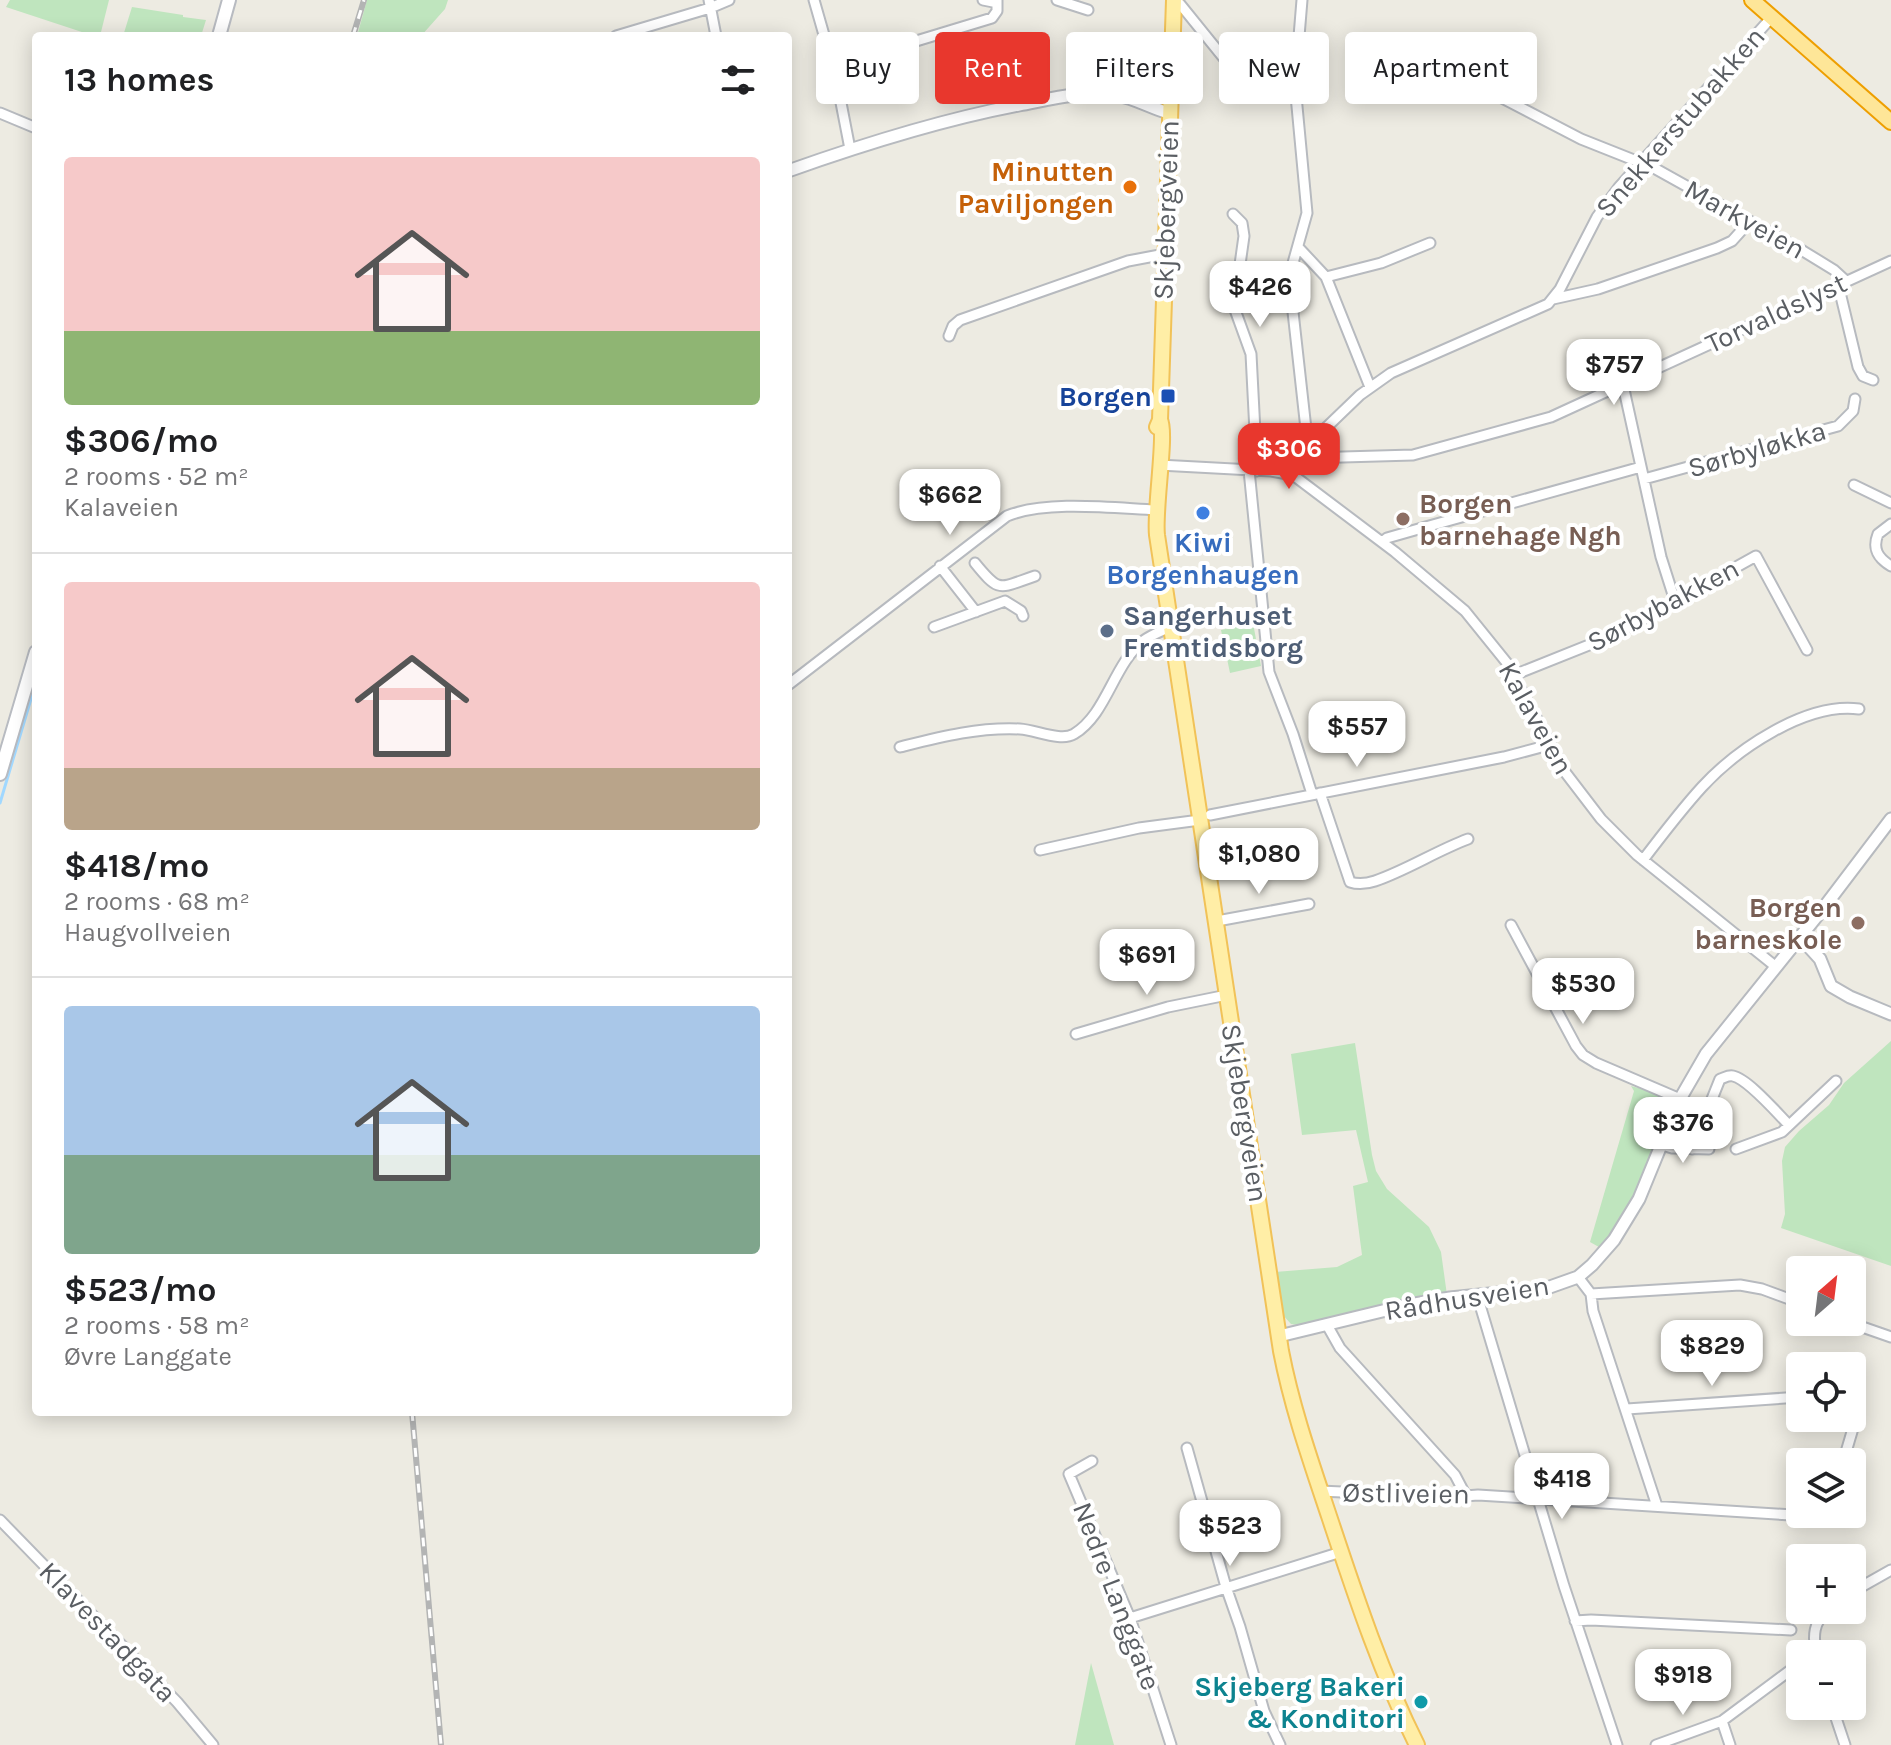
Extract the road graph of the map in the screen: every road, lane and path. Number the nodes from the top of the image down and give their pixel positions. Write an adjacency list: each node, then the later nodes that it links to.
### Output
1 (229, 0): 12 (main road)
2 (729, 0): 9 (street)
3 (814, 0): 28 (street)
4 (983, 0): 17 (street)
5 (1057, 0): 10 (street)
6 (1302, 0): 16 (street)
7 (1752, 0): 11 (highway)
8 (1174, 1): 15 (main road, Skjebergveien); 18 (street)
9 (710, 4): 13 (street); 14 (street)
10 (1088, 10)
11 (1771, 18): 26 (highway); 29 (street, Snekkerstubakken)
12 (220, 32)
13 (628, 32)
14 (715, 32)
15 (1173, 32)
16 (1300, 32)
17 (919, 40)
18 (1219, 52)
19 (1066, 96): 28 (street)
20 (1146, 104): 25 (street)
21 (1170, 104): 25 (main road, Skjebergveien)
22 (1297, 104): 34 (street)
23 (1514, 104): 29 (street, Markveien)
24 (0, 113): 27 (street)
25 (1169, 113): 35 (main road, Skjebergveien)
26 (1891, 122)
27 (32, 126)
28 (850, 149): 30 (street)
29 (1641, 162): 32 (street, Markveien); 39 (street, Snekkerstubakken)
30 (792, 170)
31 (1233, 214): 49 (street)
32 (1750, 221): 38 (street, Markveien); 39 (street)
33 (1430, 243): 37 (street)
34 (1298, 247): 37 (street); 45 (street)
35 (1165, 254): 40 (street); 47 (main road, Skjebergveien)
36 (1891, 261): 38 (street, Torvaldslyst)
37 (1326, 277): 43 (street)
38 (1842, 283): 41 (street); 42 (street, Torvaldslyst)
39 (1553, 299): 43 (street)
40 (949, 336)
41 (1873, 380)
42 (1623, 385): 46 (street, Torvaldslyst); 48 (street)
43 (1370, 387): 45 (street)
44 (1855, 399): 51 (street, Sørbyløkka)
45 (1307, 446): 46 (street)
46 (1308, 458): 50 (street)
47 (1159, 464): 49 (street); 54 (main road, Skjebergveien)
48 (1641, 467): 51 (street); 56 (street)
49 (1253, 471): 50 (street); 74 (street)
50 (1293, 475): 56 (street, Kalaveien)
51 (1644, 479): 61 (street)
52 (1854, 485): 53 (street)
53 (1891, 503)
54 (1156, 510): 58 (street); 65 (main road, Skjebergveien)
55 (1891, 524): 59 (street)
56 (1382, 542): 68 (street, Kalaveien)
57 (975, 563): 60 (street)
58 (940, 566): 62 (street); 69 (street)
59 (1891, 566)
60 (1035, 576)
61 (1675, 601): 66 (street, Sørbybakken); 68 (street, Sørbybakken)
62 (976, 612): 63 (street); 64 (street)
63 (1023, 616)
64 (934, 627)
65 (1170, 627): 72 (street); 75 (main road, Skjebergveien)
66 (1807, 650)
67 (32, 666): 73 (main road)
68 (1514, 675): 71 (street, Kalaveien)
69 (792, 682)
70 (1859, 709): 79 (street)
71 (1549, 745): 74 (street); 79 (street, Kalaveien)
72 (900, 747)
73 (0, 774)
74 (1316, 794): 75 (street); 77 (street)
75 (1205, 818): 78 (street); 81 (main road, Skjebergveien)
76 (1891, 819): 83 (street, Rådhusveien)
77 (1468, 839)
78 (1040, 850)
79 (1643, 860): 84 (street, Kalaveien)
80 (1309, 904): 81 (street)
81 (1217, 921): 85 (main road, Skjebergveien)
82 (1511, 925): 89 (street)
83 (1800, 937): 84 (street, Rådhusveien); 86 (street)
84 (1775, 966): 89 (street, Rådhusveien)
85 (1227, 995): 87 (street); 101 (main road, Skjebergveien)
86 (1891, 1014)
87 (1076, 1034)
88 (1836, 1081): 90 (street)
89 (1680, 1099): 91 (street, Rådhusveien)
90 (1789, 1125): 92 (street); 94 (street)
91 (1662, 1145): 92 (street); 95 (street, Rådhusveien)
92 (1692, 1149): 93 (street)
93 (1709, 1149)
94 (1736, 1149)
95 (1578, 1277): 96 (street); 97 (street, Rådhusveien)
96 (1591, 1294): 98 (street); 104 (street)
97 (1477, 1295): 99 (street, Rådhusveien); 109 (street)
98 (1786, 1298)
99 (1327, 1325): 101 (street, Rådhusveien); 108 (street)
100 (1866, 1328): 102 (street)
101 (1279, 1336): 107 (main road, Skjebergveien)
102 (1891, 1337)
103 (1786, 1398): 104 (street)
104 (1627, 1409): 110 (street)
105 (1187, 1448): 116 (street)
106 (1092, 1461): 117 (street, Nedre Langgate)
107 (1320, 1491): 108 (street, Østliveien); 113 (main road, Skjebergveien)
108 (1465, 1494): 109 (street, Østliveien)
109 (1539, 1499): 110 (street, Østliveien); 118 (street)
110 (1657, 1506): 111 (street, Østliveien)
111 (1786, 1515)
112 (0, 1520): 123 (street, Klavestadgata)
113 (1341, 1552): 116 (street); 126 (main road, Skjebergveien)
114 (1891, 1570): 115 (street)
115 (1866, 1584)
116 (1226, 1587): 117 (street); 125 (street)
117 (1130, 1618): 124 (street, Nedre Langgate)
118 (1575, 1621): 119 (street); 127 (street)
119 (1791, 1630)
120 (1786, 1673): 122 (street)
121 (1837, 1720): 130 (street)
122 (1722, 1721): 128 (street); 129 (street)
123 (213, 1745)
124 (1171, 1745)
125 (1280, 1745)
126 (1417, 1745)
127 (1617, 1745)
128 (1656, 1745)
129 (1730, 1745)
130 (1845, 1745)

